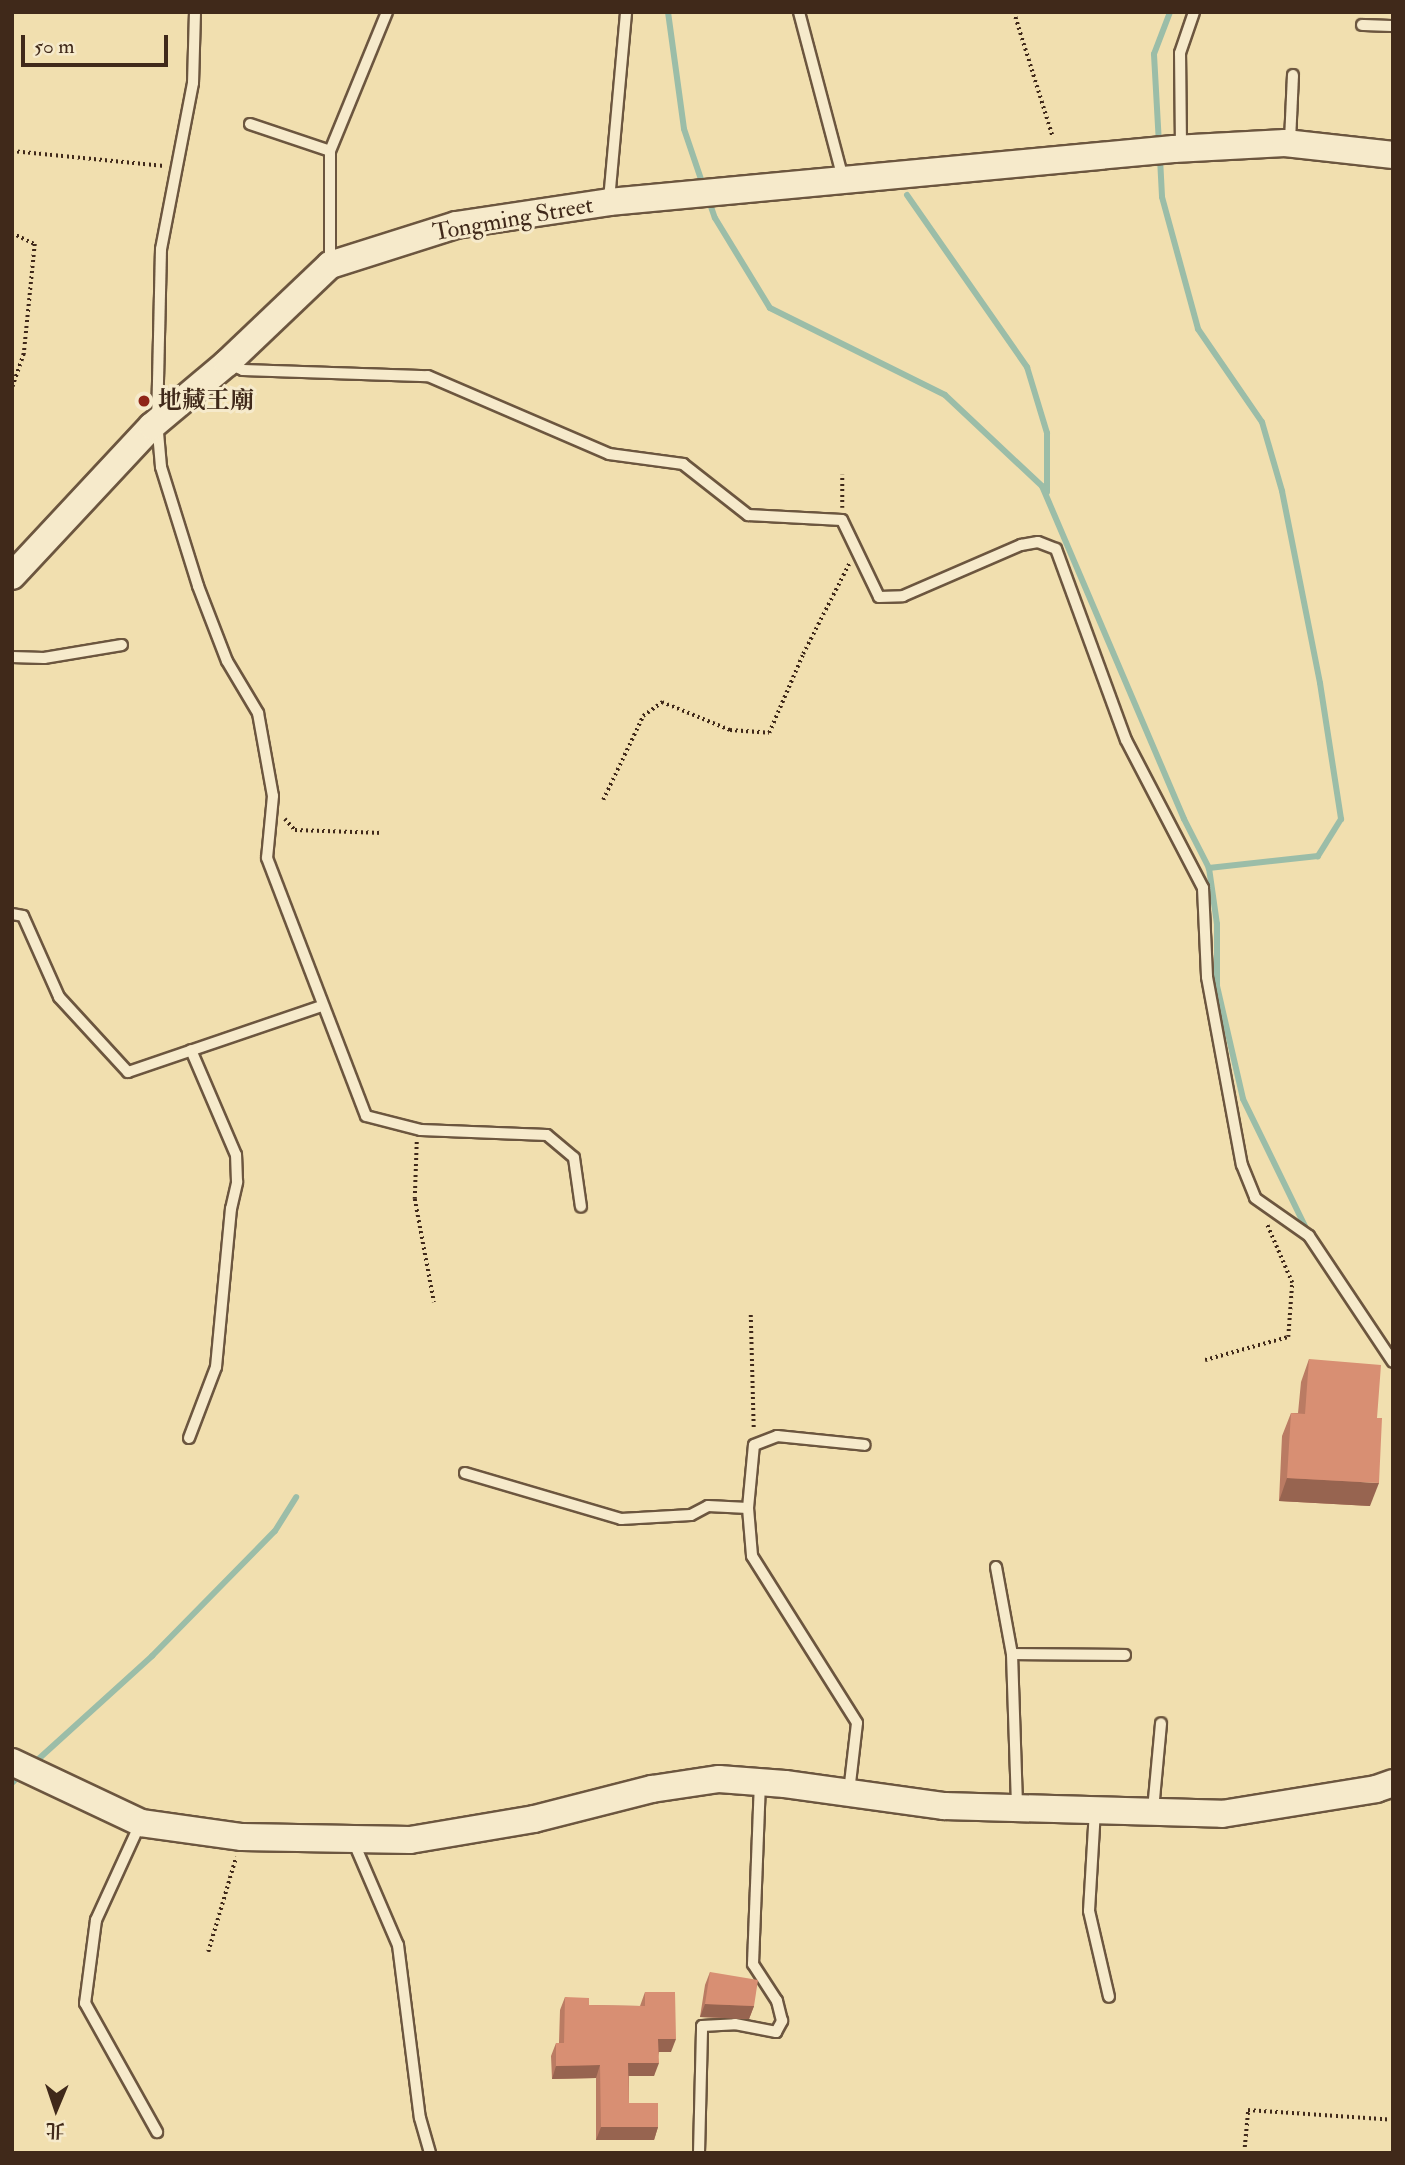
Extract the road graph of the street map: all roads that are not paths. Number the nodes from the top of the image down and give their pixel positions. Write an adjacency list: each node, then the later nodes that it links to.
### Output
1 (195, 12): 18 (lane)
2 (387, 12): 12 (lane)
3 (626, 12): 15 (lane)
4 (799, 12): 14 (lane)
5 (1194, 12): 11 (lane)
6 (1362, 25): 7 (lane)
7 (1393, 26)
8 (1293, 75): 10 (lane)
9 (250, 124): 12 (lane)
10 (1290, 143): 11 (street, Tongming Street); 13 (street, Tongming Street)
11 (1177, 149): 14 (street, Tongming Street)
12 (330, 151): 16 (lane)
13 (1393, 155)
14 (843, 179): 15 (street, Tongming Street)
15 (609, 202): 16 (street, Tongming Street)
16 (330, 265): 17 (street, Tongming Street)
17 (227, 363): 18 (street, Tongming Street); 26 (lane)
18 (157, 421): 19 (street, Tongming Street); 23 (lane)
19 (12, 576)
20 (122, 645): 21 (lane)
21 (12, 657)
22 (12, 914): 24 (lane)
23 (322, 1006): 24 (lane); 25 (lane)
24 (191, 1050): 27 (lane)
25 (581, 1207)
26 (1393, 1362)
27 (189, 1438)
28 (865, 1444): 30 (lane)
29 (466, 1473): 30 (lane)
30 (748, 1508): 38 (lane)
31 (996, 1567): 32 (lane)
32 (1012, 1654): 33 (lane); 39 (lane)
33 (1125, 1655)
34 (1161, 1723): 41 (lane)
35 (13, 1763): 42 (street)
36 (760, 1782): 38 (street); 43 (street); 47 (lane)
37 (1393, 1783): 41 (street)
38 (849, 1793): 39 (street)
39 (1017, 1807): 40 (street)
40 (1095, 1810): 41 (street); 44 (lane)
41 (1153, 1811)
42 (141, 1824): 43 (street); 45 (lane)
43 (353, 1839): 46 (lane)
44 (1109, 1997)
45 (157, 2133)
46 (430, 2153)
47 (699, 2153)

